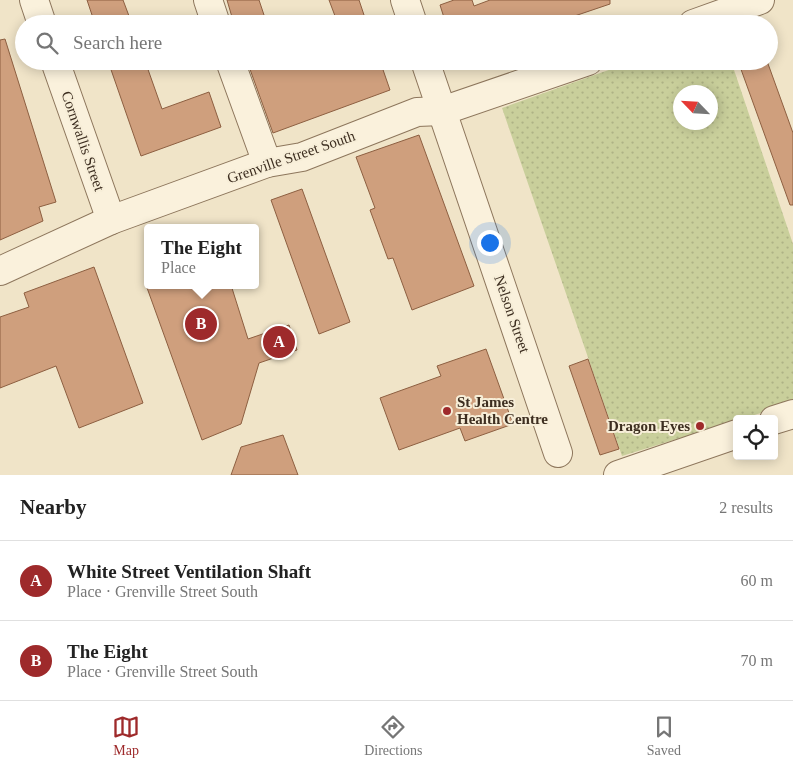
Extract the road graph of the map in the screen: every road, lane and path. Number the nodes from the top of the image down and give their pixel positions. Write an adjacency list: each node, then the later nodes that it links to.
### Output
1 (34, 0): 6 (street)
2 (208, 0): 7 (street)
3 (405, 0): 8 (street)
4 (760, 0): 5 (street)
5 (716, 7): 9 (street)
6 (39, 15)
7 (213, 15)
8 (410, 15)
9 (705, 15)
10 (58, 70): 16 (street, Cornwallis Street)
11 (233, 70): 15 (street)
12 (428, 70): 14 (street, Nelson Street)
13 (562, 70): 14 (street, Grenville Street South)
14 (442, 111): 15 (street, Grenville Street South); 21 (street, Nelson Street)
15 (267, 164): 16 (street, Grenville Street South)
16 (111, 220): 17 (street, Grenville Street South)
17 (0, 271)
18 (793, 414): 19 (street)
19 (778, 419)
20 (733, 435): 22 (street)
21 (558, 453)
22 (618, 475)

